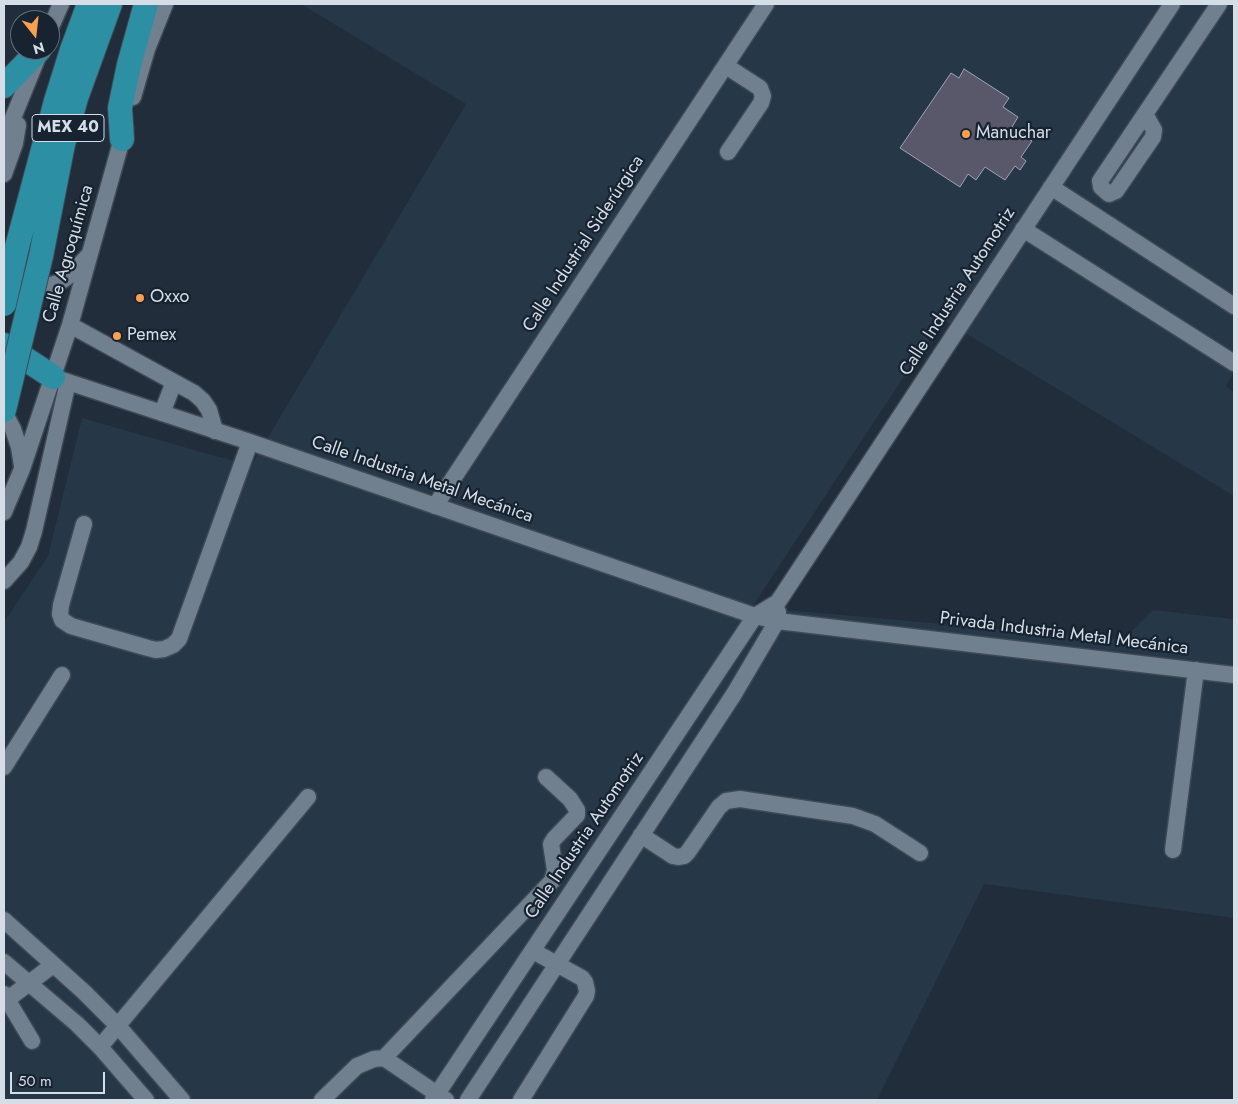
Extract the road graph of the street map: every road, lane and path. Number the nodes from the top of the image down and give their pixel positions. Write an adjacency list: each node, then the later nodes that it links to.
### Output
1 (89, 4): 22 (highway, MEX 40, bridge)
2 (110, 4): 29 (highway, MEX 40, bridge)
3 (146, 4): 14 (highway)
4 (165, 4): 14 (street, Calle Agroquímica)
5 (766, 4): 10 (street, Calle Industrial Siderúrgica)
6 (1172, 4): 18 (street, Calle Industria Automotriz)
7 (1219, 4): 13 (street)
8 (30, 60): 11 (highway)
9 (36, 60): 12 (street)
10 (726, 66): 16 (street); 34 (street, Calle Industrial Siderúrgica)
11 (4, 86)
12 (20, 103): 15 (street); 17 (street)
13 (1145, 114)
14 (122, 139): 20 (street, Calle Agroquímica)
15 (4, 140)
16 (728, 152)
17 (4, 174)
18 (1051, 188): 19 (street, Calle Industria Automotriz); 23 (street)
19 (1024, 229): 26 (street); 38 (street, Calle Industria Automotriz)
20 (89, 255): 21 (street); 24 (street, Calle Agroquímica)
21 (4, 278)
22 (4, 304)
23 (1234, 306)
24 (70, 325): 27 (street, Calle Agroquímica); 28 (street)
25 (4, 345): 27 (highway)
26 (1234, 363)
27 (61, 379): 30 (street, Calle Industria Metal Mecánica); 33 (street, Calle Agroquímica); 37 (street)
28 (174, 382): 30 (street); 31 (street)
29 (4, 411): 33 (street)
30 (162, 413): 31 (street, Calle Industria Metal Mecánica)
31 (215, 431): 32 (street, Calle Industria Metal Mecánica)
32 (250, 442): 34 (street, Calle Industria Metal Mecánica); 36 (street)
33 (22, 469): 35 (street, Calle Agroquímica)
34 (435, 506): 39 (street, Calle Industria Metal Mecánica)
35 (4, 512)
36 (84, 524)
37 (4, 580)
38 (778, 602): 39 (street, Calle Industria Automotriz); 40 (street)
39 (755, 616): 40 (street, Calle Industria Metal Mecánica); 51 (street, Calle Industria Automotriz)
40 (777, 621): 41 (street, Privada Industria Metal Mecánica); 47 (street)
41 (1196, 670): 43 (street); 48 (street, Privada Industria Metal Mecánica)
42 (62, 675): 44 (street)
43 (1234, 675)
44 (4, 767)
45 (546, 777): 60 (street)
46 (308, 797): 57 (street)
47 (641, 836): 49 (street); 53 (street)
48 (1173, 850)
49 (920, 853)
50 (4, 920): 54 (street)
51 (533, 951): 53 (street); 61 (street, Calle Industria Automotriz)
52 (4, 962): 55 (street)
53 (556, 964): 65 (street); 66 (street)
54 (53, 965): 55 (street); 57 (street)
55 (30, 983): 56 (street); 59 (street)
56 (5, 999): 58 (street)
57 (118, 1026): 59 (street); 63 (street)
58 (32, 1041)
59 (100, 1047): 62 (street)
60 (384, 1058): 61 (street); 64 (street)
61 (438, 1098)
62 (146, 1100)
63 (182, 1100)
64 (322, 1100)
65 (468, 1100)
66 (521, 1100)

